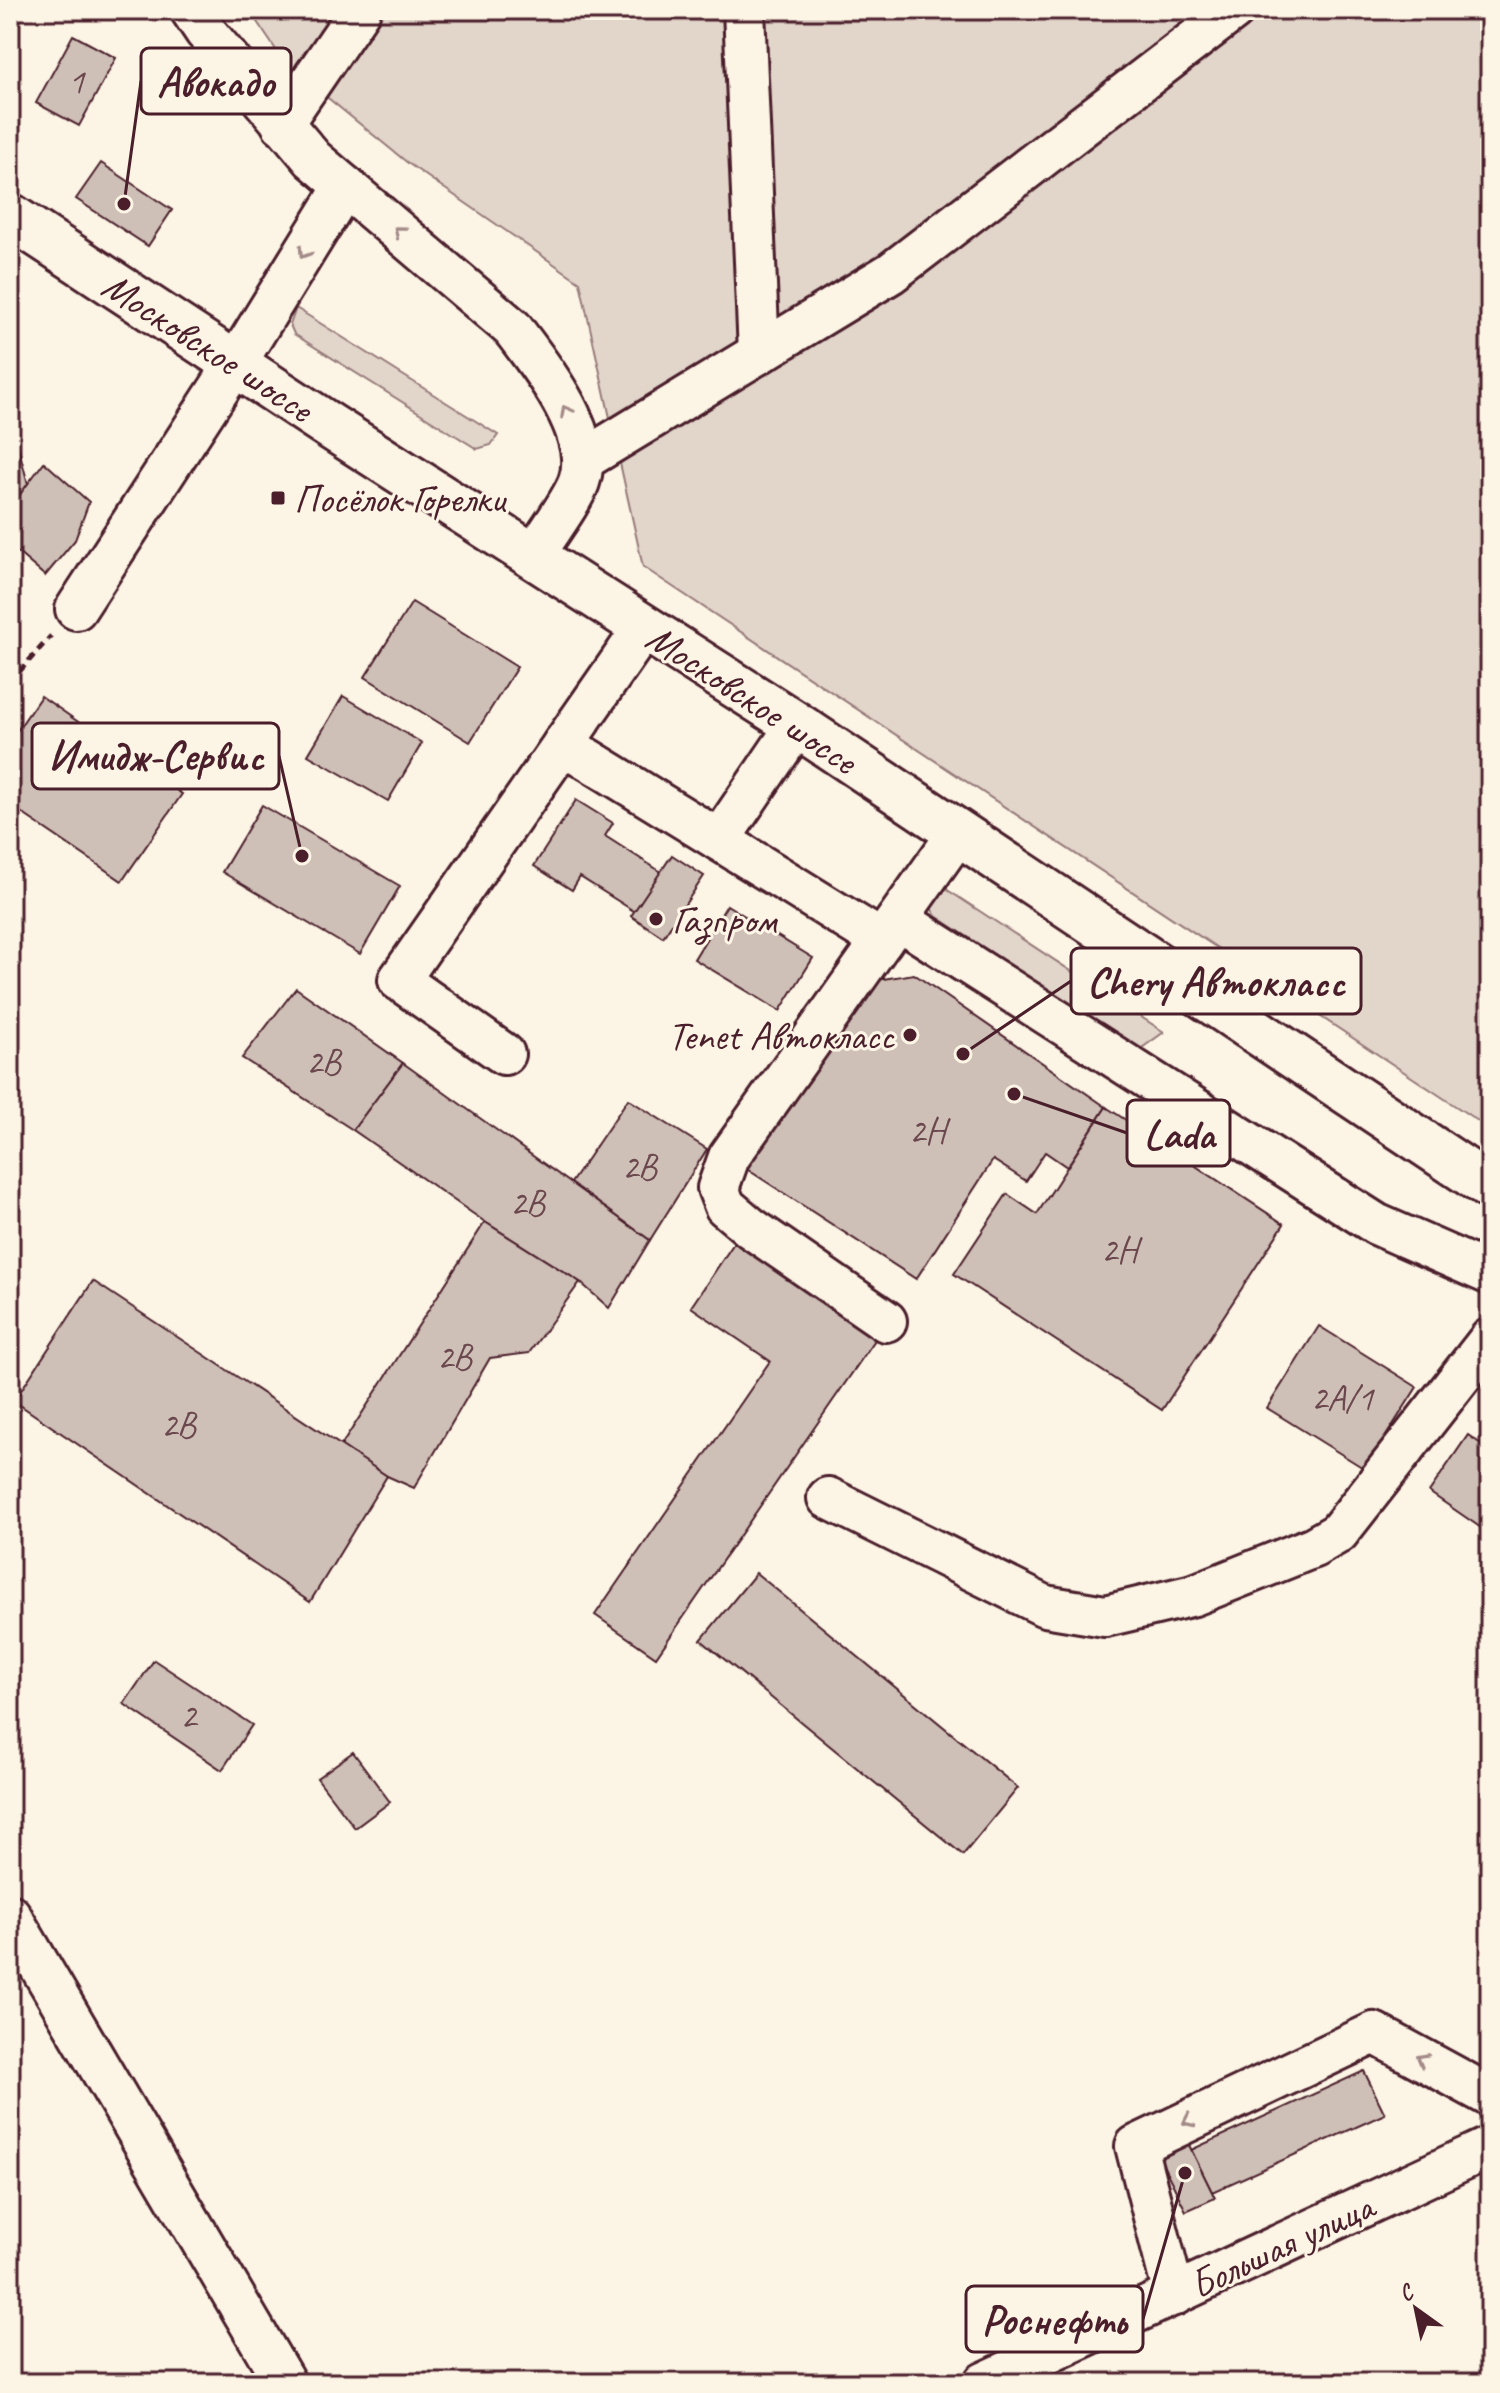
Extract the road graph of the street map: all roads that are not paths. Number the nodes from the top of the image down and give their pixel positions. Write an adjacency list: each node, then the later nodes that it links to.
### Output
1 (191, 10): 5 (street)
2 (360, 10): 5 (street)
3 (744, 10): 8 (street)
4 (1234, 10): 8 (street)
5 (282, 124): 6 (street)
6 (345, 186): 9 (street, one-way to 9); 10 (street, one-way to 6)
7 (10, 216): 9 (main road, Московское шоссе)
8 (759, 353): 10 (street)
9 (236, 363): 11 (main road, Московское шоссе); 12 (street)
10 (583, 460): 11 (street)
11 (533, 557): 13 (main road, Московское шоссе)
12 (76, 609)
13 (644, 628): 14 (main road, Московское шоссе); 15 (street)
14 (797, 725): 16 (main road, Московское шоссе); 17 (street)
15 (563, 744): 17 (street); 19 (street)
16 (959, 832): 18 (street); 20 (main road, Московское шоссе)
17 (719, 840): 18 (street)
18 (890, 930): 21 (street); 22 (street)
19 (504, 1054)
20 (1490, 1187)
21 (1490, 1274)
22 (886, 1321)
23 (1490, 1339): 24 (street)
24 (828, 1498)
25 (10, 1915): 29 (street)
26 (1490, 2096): 28 (street, one-way to 28)
27 (1490, 2147): 28 (street, Большая улица)
28 (1174, 2295): 30 (street, Большая улица)
29 (285, 2383)
30 (984, 2383)

